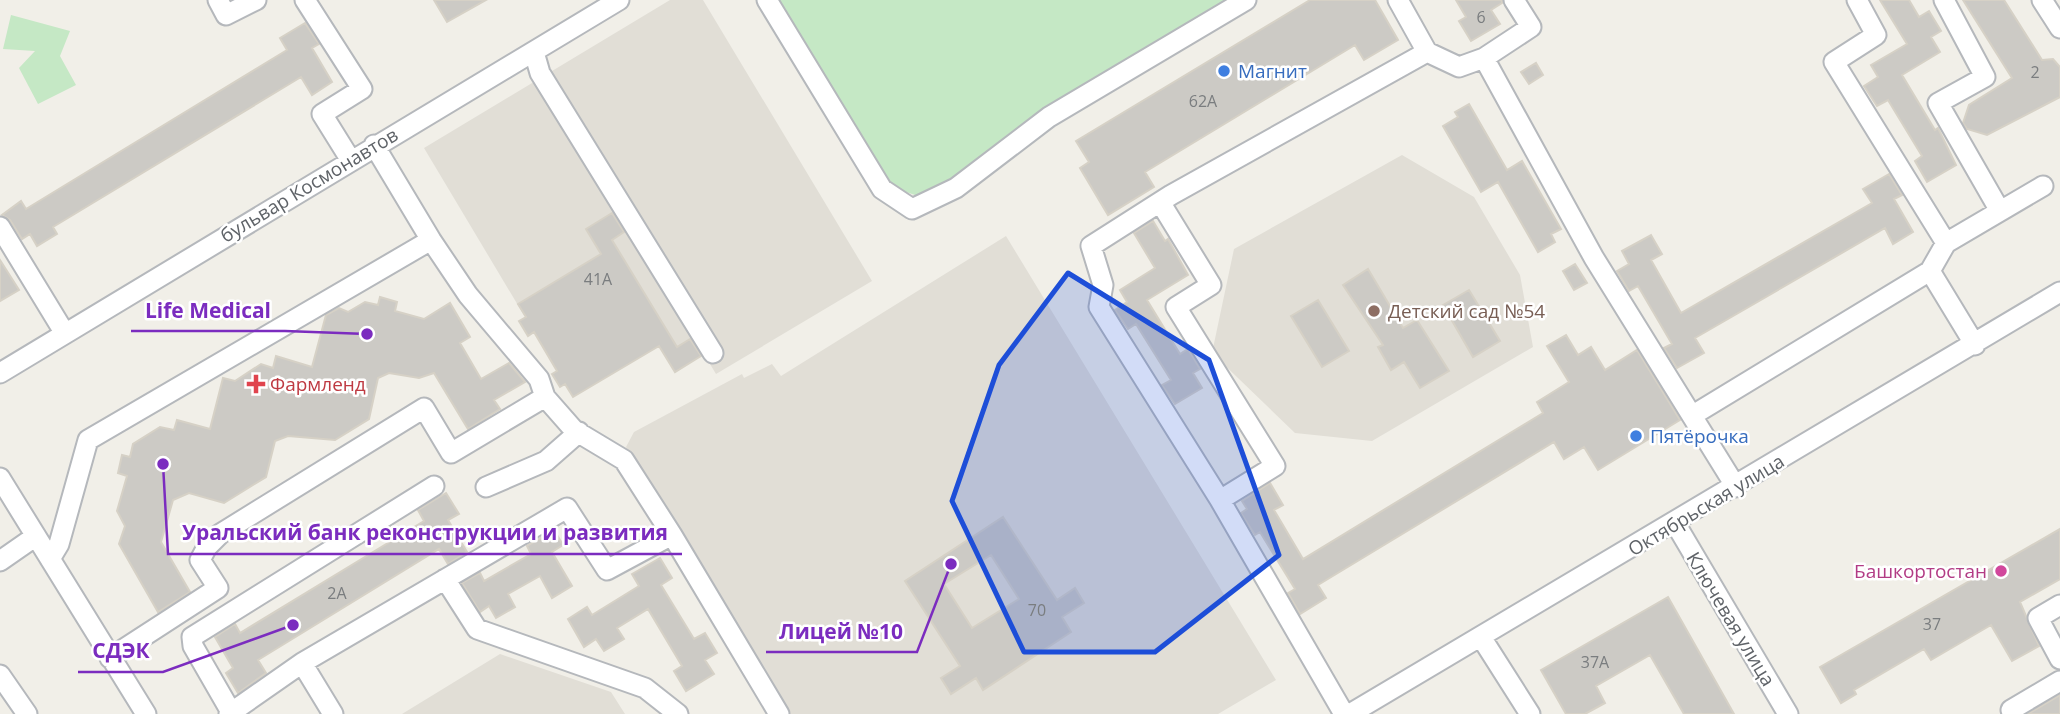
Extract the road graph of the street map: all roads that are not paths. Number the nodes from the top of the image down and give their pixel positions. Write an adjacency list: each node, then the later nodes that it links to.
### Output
1 (218, 0): 2 (street)
2 (256, 0)
3 (305, 0): 17 (street)
4 (619, 0): 13 (street, бульвар Космонавтов)
5 (767, 0): 6 (street)
6 (1246, 0)
7 (1398, 0): 14 (street)
8 (1514, 0): 15 (street)
9 (1857, 0): 23 (street)
10 (1944, 0): 20 (street)
11 (2042, 0): 12 (street)
12 (2060, 28)
13 (534, 51): 16 (street, бульвар Космонавтов); 28 (street)
14 (1427, 52): 15 (street); 19 (street)
15 (1485, 58): 31 (street)
16 (374, 145): 17 (street, бульвар Космонавтов); 22 (street)
17 (350, 159): 26 (street, бульвар Космонавтов)
18 (2043, 186): 20 (street)
19 (1160, 202): 37 (street); 37 (street)
20 (2000, 211): 23 (street)
21 (0, 227): 26 (street)
22 (430, 240): 30 (street); 41 (street)
23 (1946, 243): 24 (street)
24 (1930, 271): 27 (street); 31 (street)
25 (2060, 292): 27 (street, Октябрьская улица)
26 (64, 332): 29 (street, бульвар Космонавтов)
27 (1975, 345): 36 (street, Октябрьская улица)
28 (713, 353)
29 (0, 373)
30 (545, 397): 32 (street); 46 (street)
31 (1693, 415): 36 (street)
32 (579, 432): 35 (street); 39 (street)
33 (0, 478): 40 (street)
34 (434, 486): 52 (street)
35 (486, 487)
36 (1736, 487): 38 (street, Октябрьская улица)
37 (1220, 500): 58 (street)
38 (1675, 523): 45 (street, Октябрьская улица); 61 (street, Ключевая улица)
39 (672, 535): 43 (street); 57 (street)
40 (36, 536): 41 (street); 42 (street)
41 (50, 559): 46 (street)
42 (0, 561)
43 (445, 579): 48 (street); 56 (street)
44 (2060, 605): 47 (street)
45 (1481, 637): 59 (street, Октябрьская улица); 60 (street)
46 (110, 658): 54 (street)
47 (2060, 659)
48 (302, 663): 52 (street); 55 (street)
49 (0, 675): 53 (street)
50 (2060, 681): 51 (street)
51 (2011, 710)
52 (230, 713)
53 (27, 714)
54 (146, 714)
55 (333, 714)
56 (678, 714)
57 (779, 714)
58 (1343, 714)
59 (1350, 714)
60 (1530, 714)
61 (1788, 714)

